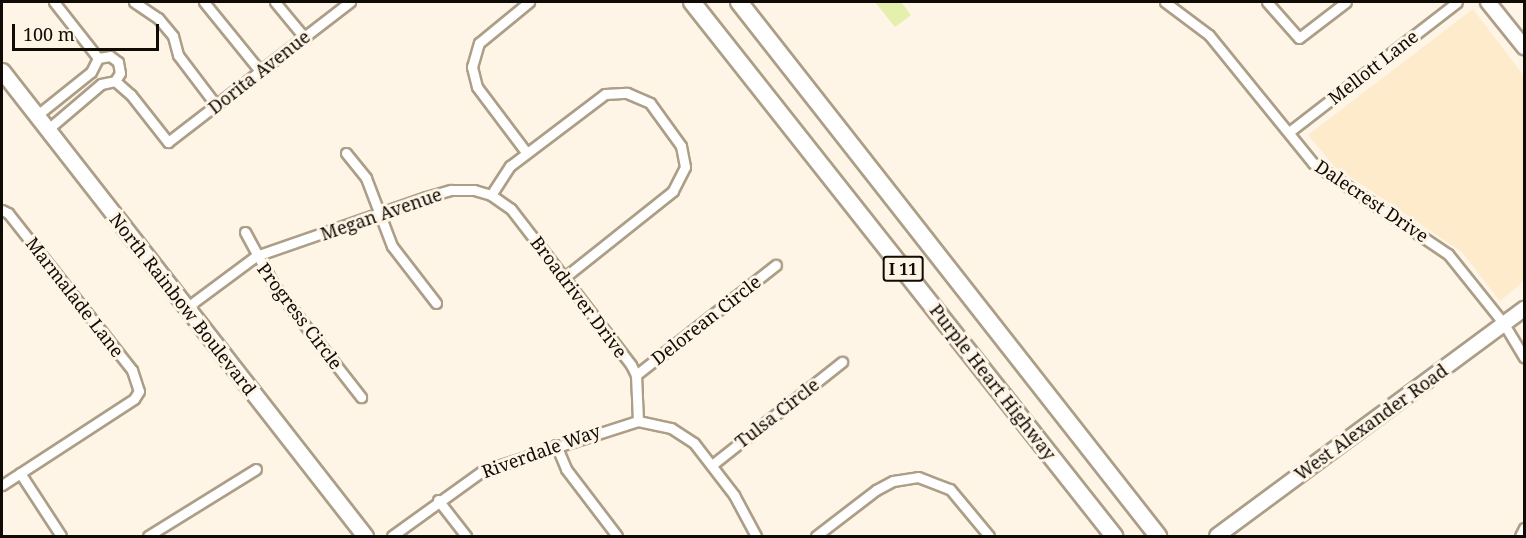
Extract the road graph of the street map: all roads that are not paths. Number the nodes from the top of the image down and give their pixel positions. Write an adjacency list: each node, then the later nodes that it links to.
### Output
1 (54, 2): 16 (street)
2 (134, 2): 20 (street)
3 (204, 2): 18 (street)
4 (275, 2): 14 (street)
5 (350, 2): 14 (street, Dorita Avenue)
6 (529, 2): 24 (street)
7 (693, 2): 58 (highway, Purple Heart Highway / I 11)
8 (739, 2): 59 (highway, Purple Heart Highway / I 11)
9 (1165, 2): 23 (street, Dalecrest Drive)
10 (1267, 2): 11 (street)
11 (1346, 2)
12 (1457, 2): 23 (street, Mellott Lane)
13 (1488, 2): 15 (main road)
14 (304, 38): 18 (street, Dorita Avenue)
15 (1524, 48)
16 (98, 58): 19 (street); 21 (street)
17 (2, 71): 21 (main road, North Rainbow Boulevard)
18 (260, 71): 20 (street, Dorita Avenue)
19 (115, 81): 20 (street, Dorita Avenue); 22 (street)
20 (216, 105)
21 (36, 116): 22 (main road, North Rainbow Boulevard)
22 (47, 130): 34 (main road, North Rainbow Boulevard)
23 (1289, 132): 36 (street, Dalecrest Drive)
24 (526, 152): 26 (street); 32 (street)
25 (346, 153): 28 (street)
26 (491, 195): 28 (street, Megan Avenue); 32 (street, Broadriver Drive)
27 (2, 210): 45 (street, Marmalade Lane)
28 (377, 214): 30 (street, Megan Avenue); 33 (street)
29 (245, 232): 30 (street, Progress Circle)
30 (256, 256): 34 (street, Megan Avenue); 40 (street, Progress Circle)
31 (776, 265): 39 (street, Delorean Circle)
32 (565, 277): 39 (street, Broadriver Drive)
33 (436, 303)
34 (186, 308): 51 (main road, North Rainbow Boulevard)
35 (1524, 309): 36 (main road, West Alexander Road)
36 (1504, 324): 37 (street, Dalecrest Drive); 60 (main road, West Alexander Road)
37 (1524, 357)
38 (842, 362): 43 (street, Tulsa Circle)
39 (636, 375): 41 (street, Broadriver Drive)
40 (361, 397)
41 (638, 421): 42 (street, Riverdale Way); 43 (street)
42 (556, 445): 47 (street, Riverdale Way); 54 (street)
43 (712, 465): 55 (street)
44 (256, 469): 50 (street)
45 (20, 473): 46 (street); 49 (street)
46 (2, 485)
47 (438, 500): 52 (street, Riverdale Way); 53 (street)
48 (1524, 528): 61 (street)
49 (61, 537)
50 (148, 537)
51 (365, 537)
52 (392, 537)
53 (466, 537)
54 (617, 537)
55 (756, 537)
56 (816, 537): 57 (street)
57 (988, 537)
58 (1114, 537)
59 (1158, 537)
60 (1217, 537)
61 (1520, 537)

